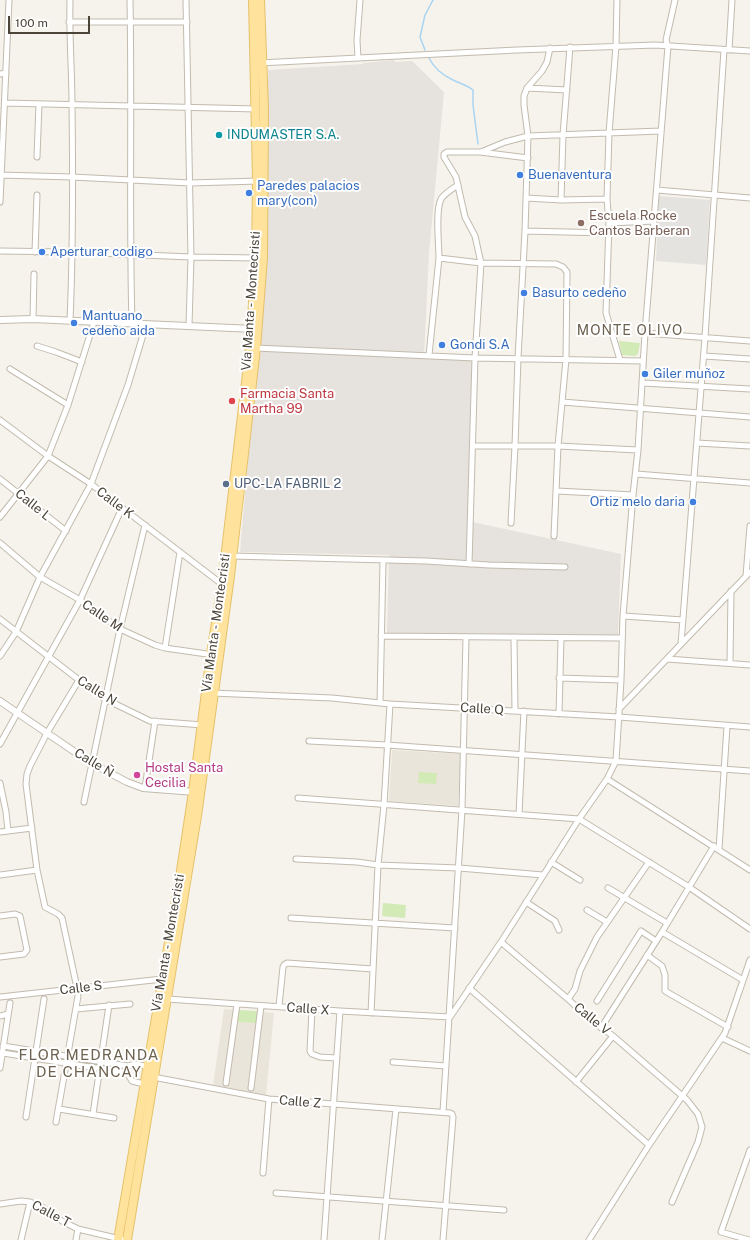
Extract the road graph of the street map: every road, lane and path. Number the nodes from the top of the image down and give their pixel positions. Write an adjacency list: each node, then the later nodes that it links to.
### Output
1 (8, 0): 22 (street)
2 (70, 0): 11 (street)
3 (130, 0): 13 (street)
4 (186, 0): 12 (street)
5 (253, 0): 21 (main road, Vía Manta - Montecristi)
6 (260, 0): 21 (main road, Vía Manta - Montecristi)
7 (360, 0): 20 (street)
8 (617, 0): 14 (street)
9 (675, 0): 15 (street)
10 (732, 0): 18 (street)
11 (69, 22): 13 (street); 28 (street)
12 (187, 22): 13 (street); 30 (street)
13 (131, 23): 29 (street)
14 (616, 46): 15 (street); 16 (street); 34 (street)
15 (668, 46): 18 (street); 33 (street)
16 (570, 47): 17 (street); 25 (street)
17 (550, 48): 20 (street); 24 (street)
18 (726, 50): 19 (street); 48 (street)
19 (750, 51)
20 (358, 58): 21 (street)
21 (259, 63): 31 (main road, Vía Manta - Montecristi); 32 (main road, Vía Manta - Montecristi)
22 (6, 73): 23 (street); 26 (street)
23 (0, 74)
24 (527, 88): 25 (street); 36 (street)
25 (567, 90): 35 (street)
26 (5, 102): 27 (street); 40 (street)
27 (39, 104): 28 (street); 38 (street)
28 (72, 105): 29 (street); 41 (street)
29 (131, 106): 30 (street); 42 (street)
30 (188, 107): 31 (street); 44 (street)
31 (255, 109): 32 (street); 43 (main road, Vía Manta - Montecristi)
32 (264, 109): 43 (main road, Vía Manta - Montecristi)
33 (661, 131): 34 (street); 46 (street)
34 (609, 133): 35 (street); 51 (street)
35 (563, 135): 36 (street); 52 (street)
36 (528, 136): 37 (street); 39 (street)
37 (480, 152): 39 (street); 45 (street)
38 (37, 157)
39 (528, 158): 49 (street)
40 (1, 175): 41 (street); 53 (street)
41 (72, 177): 42 (street); 60 (street)
42 (130, 181): 44 (street); 61 (street)
43 (260, 181): 44 (street); 63 (main road, Vía Manta - Montecristi)
44 (190, 183): 62 (street)
45 (458, 185): 64 (street); 65 (street)
46 (657, 190): 48 (street); 54 (street)
47 (37, 194): 59 (street)
48 (715, 195): 50 (street); 77 (street)
49 (526, 198): 52 (street); 56 (street)
50 (750, 198)
51 (607, 199): 52 (street); 55 (street)
52 (560, 200)
53 (0, 202)
54 (654, 221): 55 (street); 76 (street)
55 (609, 223): 57 (street)
56 (525, 230): 57 (street); 66 (street)
57 (608, 233): 87 (street)
58 (0, 251): 59 (street)
59 (35, 252): 60 (street)
60 (73, 252): 61 (street); 70 (street)
61 (130, 256): 62 (street); 72 (street)
62 (191, 257): 63 (street); 74 (street)
63 (260, 258): 75 (main road, Vía Manta - Montecristi)
64 (439, 258): 65 (street); 81 (street)
65 (481, 263): 66 (street); 83 (street)
66 (524, 263): 84 (street); 85 (street)
67 (34, 274): 69 (street)
68 (0, 320): 69 (street)
69 (33, 320): 70 (street)
70 (70, 321): 71 (street)
71 (94, 322): 72 (street); 89 (street)
72 (132, 324): 73 (street)
73 (146, 324): 74 (street); 111 (street)
74 (190, 326): 75 (street)
75 (255, 329): 80 (main road, Vía Manta - Montecristi)
76 (645, 333): 77 (street); 88 (street)
77 (705, 337): 78 (street); 82 (street)
78 (750, 340)
79 (37, 346): 89 (street)
80 (253, 348): 81 (street); 124 (main road, Vía Manta - Montecristi)
81 (428, 355): 83 (street)
82 (704, 356): 86 (street); 92 (street)
83 (475, 358): 84 (street); 101 (street)
84 (518, 358): 85 (street); 102 (street)
85 (566, 359): 87 (street); 94 (street)
86 (750, 359)
87 (620, 360): 88 (street)
88 (643, 361): 91 (street)
89 (82, 362): 95 (street)
90 (10, 369): 95 (street)
91 (643, 383): 92 (street); 96 (street)
92 (700, 387): 93 (street); 97 (street)
93 (750, 389)
94 (562, 402): 96 (street); 103 (street)
95 (68, 405): 106 (street)
96 (640, 408): 97 (street); 105 (street)
97 (700, 413): 98 (street); 100 (street)
98 (750, 417)
99 (0, 420): 106 (street, Calle K)
100 (697, 443): 104 (street); 108 (street)
101 (473, 446): 102 (street); 126 (street)
102 (515, 446): 103 (street); 117 (street)
103 (558, 446): 105 (street); 112 (street)
104 (750, 446)
105 (638, 450): 107 (street)
106 (48, 456): 111 (street, Calle K); 113 (street)
107 (636, 474): 108 (street); 114 (street)
108 (694, 478): 110 (street); 135 (street)
109 (0, 479): 113 (street, Calle L)
110 (750, 483)
111 (91, 484): 115 (street, Calle K); 120 (street)
112 (557, 491): 114 (street); 121 (street)
113 (19, 494): 116 (street); 120 (street, Calle L)
114 (633, 495): 133 (street)
115 (122, 508): 118 (street, Calle K); 132 (street)
116 (0, 517)
117 (511, 523)
118 (145, 525): 123 (street, Calle K); 136 (street)
119 (750, 526): 128 (street)
120 (66, 531): 129 (street)
121 (554, 536)
122 (0, 543): 129 (street, Calle M)
123 (180, 552): 130 (street, Calle K); 144 (street)
124 (229, 556): 125 (street); 130 (main road, Vía Manta - Montecristi)
125 (383, 561): 126 (street); 138 (street)
126 (469, 564): 127 (street)
127 (565, 567)
128 (748, 574): 131 (street)
129 (40, 577): 132 (street, Calle M); 137 (street)
130 (225, 586): 145 (main road, Vía Manta - Montecristi)
131 (731, 591): 143 (street); 149 (street)
132 (80, 600): 136 (street, Calle M); 147 (street)
133 (623, 616): 135 (street); 142 (street)
134 (0, 619): 137 (street, Calle N)
135 (683, 620): 143 (street)
136 (120, 629): 144 (street, Calle M); 155 (street)
137 (16, 632): 146 (street); 147 (street, Calle N)
138 (381, 636): 139 (street); 157 (street)
139 (466, 637): 140 (street); 159 (street)
140 (514, 637): 141 (street); 161 (street)
141 (561, 638): 142 (street); 151 (street)
142 (622, 638): 153 (street)
143 (682, 644): 148 (street)
144 (165, 648): 145 (street, Calle M)
145 (215, 655): 154 (main road, Vía Manta - Montecristi)
146 (0, 656)
147 (49, 656): 152 (street, Calle N); 163 (street)
148 (667, 659): 149 (street); 160 (street)
149 (730, 663): 150 (street)
150 (750, 665)
151 (559, 678): 153 (street); 164 (street)
152 (79, 680): 155 (street, Calle N); 170 (street)
153 (621, 680): 160 (street)
154 (210, 693): 157 (street, Calle Q); 167 (main road, Vía Manta - Montecristi)
155 (105, 699): 166 (street, Calle N); 177 (street)
156 (0, 701): 163 (street, Calle Ñ)
157 (380, 703): 158 (street, Calle Q)
158 (390, 704): 159 (street, Calle Q); 173 (street)
159 (465, 708): 161 (street, Calle Q); 174 (street)
160 (620, 709): 165 (street)
161 (515, 711): 162 (street, Calle Q)
162 (524, 711): 164 (street, Calle Q); 175 (street)
163 (17, 712): 170 (street, Calle Ñ); 172 (street)
164 (559, 714): 165 (street, Calle Q)
165 (619, 717): 168 (street, Calle Q); 176 (street)
166 (155, 721): 167 (street, Calle N); 182 (street)
167 (206, 725): 183 (main road, Vía Manta - Montecristi)
168 (727, 726): 169 (street, Calle Q); 178 (street)
169 (750, 728)
170 (47, 733): 177 (street, Calle Ñ); 190 (street)
171 (309, 741): 173 (street)
172 (0, 744)
173 (387, 745): 174 (street); 186 (street)
174 (463, 750): 175 (street); 187 (street)
175 (522, 755): 176 (street); 188 (street)
176 (616, 761): 178 (street); 180 (street)
177 (92, 763): 182 (street, Calle Ñ); 185 (street)
178 (724, 770): 179 (street); 193 (street)
179 (750, 771)
180 (607, 779): 189 (street); 193 (street)
181 (0, 783): 191 (street)
182 (145, 788): 183 (street, Calle Ñ)
183 (197, 792): 224 (main road, Vía Manta - Montecristi); 231 (main road, Vía Manta - Montecristi)
184 (298, 798): 186 (street)
185 (84, 802)
186 (384, 805): 187 (street); 197 (street)
187 (462, 810): 188 (street); 198 (street)
188 (519, 814): 189 (street)
189 (579, 819): 195 (street); 196 (street)
190 (32, 828): 191 (street); 199 (street)
191 (8, 831): 192 (street)
192 (0, 832)
193 (716, 848): 200 (street); 204 (street)
194 (296, 859): 197 (street)
195 (551, 862): 201 (street); 203 (street)
196 (649, 862): 204 (street); 206 (street)
197 (378, 865): 198 (street); 213 (street)
198 (459, 868): 201 (street); 214 (street)
199 (36, 870): 202 (street); 226 (street)
200 (750, 870)
201 (543, 874): 207 (street)
202 (0, 875)
203 (580, 880)
204 (689, 887): 212 (street); 215 (street)
205 (608, 888): 206 (street)
206 (624, 897): 211 (street); 212 (street)
207 (526, 902): 216 (street); 219 (street)
208 (587, 910): 211 (street)
209 (0, 916): 221 (street)
210 (291, 918): 213 (street)
211 (607, 922): 232 (street)
212 (667, 923): 217 (street)
213 (375, 924): 214 (street); 223 (street)
214 (455, 928): 246 (street)
215 (750, 929)
216 (559, 930)
217 (662, 932): 218 (street); 225 (street)
218 (656, 940): 220 (street); 233 (street)
219 (501, 942): 227 (street); 232 (street, Calle V)
220 (647, 955): 247 (street); 248 (street)
221 (0, 957)
222 (750, 960): 225 (street)
223 (373, 969): 239 (street); 243 (street)
224 (162, 979): 226 (street, Calle S); 262 (main road, Vía Manta - Montecristi)
225 (743, 980): 247 (street)
226 (77, 988): 229 (street, Calle S)
227 (469, 988): 246 (street); 266 (street)
228 (78, 996): 240 (street)
229 (0, 997)
230 (44, 999): 253 (street)
231 (167, 999): 236 (street, Calle X); 262 (main road, Vía Manta - Montecristi)
232 (568, 999): 248 (street, Calle V)
233 (597, 1001)
234 (10, 1003): 244 (street)
235 (130, 1004): 237 (street)
236 (237, 1004): 238 (street, Calle X); 267 (street)
237 (109, 1005): 240 (street); 258 (street)
238 (261, 1006): 239 (street, Calle X); 268 (street)
239 (279, 1006): 241 (street, Calle X)
240 (76, 1009): 255 (street)
241 (312, 1009): 242 (street, Calle X); 257 (street)
242 (340, 1011): 243 (street, Calle X); 257 (street)
243 (371, 1013): 246 (street, Calle X)
244 (8, 1014): 245 (street); 251 (street)
245 (0, 1016)
246 (450, 1017): 261 (street)
247 (728, 1027): 250 (street)
248 (601, 1028): 249 (street, Calle V)
249 (613, 1036): 266 (street); 269 (street, Calle V)
250 (722, 1038): 252 (street); 269 (street)
251 (3, 1046): 253 (street); 254 (street)
252 (750, 1051)
253 (37, 1052): 255 (street); 256 (street)
254 (2, 1053): 256 (street); 263 (street)
255 (68, 1057): 258 (street); 260 (street)
256 (36, 1058): 260 (street); 276 (street)
257 (337, 1058): 271 (street)
258 (100, 1062): 262 (street); 264 (street)
259 (393, 1062): 261 (street)
260 (67, 1063): 264 (street); 272 (street)
261 (446, 1066): 274 (street)
262 (151, 1067): 265 (main road, Vía Manta - Montecristi)
263 (0, 1068)
264 (99, 1069): 265 (street); 275 (street)
265 (149, 1081): 270 (street, Calle Z); 293 (main road, Vía Manta - Montecristi)
266 (576, 1082): 279 (street)
267 (226, 1084)
268 (251, 1088)
269 (683, 1097): 279 (street); 286 (street, Calle V)
270 (268, 1099): 271 (street, Calle Z); 281 (street)
271 (334, 1104): 273 (street, Calle Z); 283 (street)
272 (59, 1109): 275 (street); 278 (street)
273 (396, 1109): 274 (street, Calle Z); 284 (street)
274 (443, 1112): 288 (street, Calle Z)
275 (93, 1114): 277 (street)
276 (26, 1117)
277 (114, 1118)
278 (56, 1122)
279 (649, 1145): 297 (street)
280 (750, 1150): 298 (street)
281 (263, 1172)
282 (276, 1193): 283 (street)
283 (326, 1197): 284 (street); 294 (street)
284 (386, 1201): 288 (street); 295 (street)
285 (30, 1202): 287 (street, Calle T); 290 (street, Calle T); 291 (street)
286 (672, 1202)
287 (0, 1204)
288 (447, 1206): 289 (street); 296 (street)
289 (504, 1210)
290 (78, 1229): 292 (street); 293 (street, Calle T)
291 (21, 1240)
292 (76, 1240)
293 (122, 1240)
294 (324, 1240)
295 (382, 1240)
296 (443, 1240)
297 (589, 1240)
298 (749, 1240)

